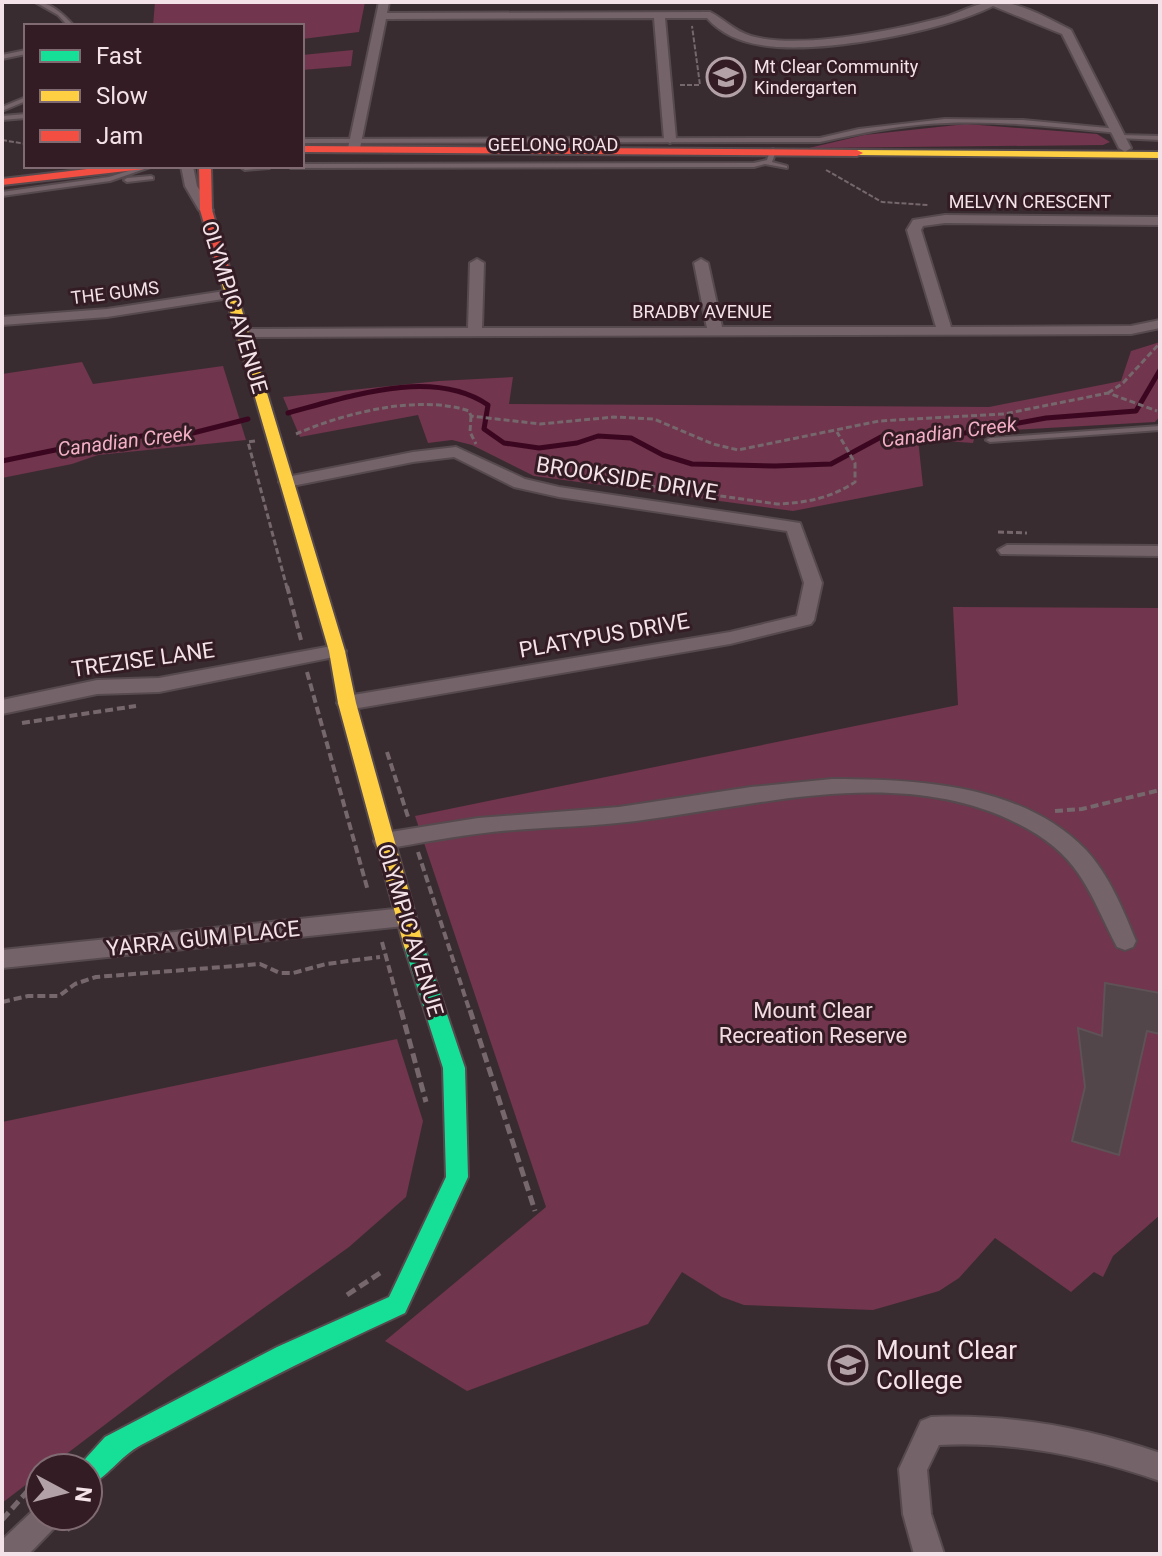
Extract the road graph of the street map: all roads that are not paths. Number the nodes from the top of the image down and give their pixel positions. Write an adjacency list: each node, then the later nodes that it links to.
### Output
1 (38, 2): 7 (lane)
2 (384, 2): 6 (street)
3 (992, 3): 4 (street); 17 (street)
4 (709, 8): 5 (street)
5 (659, 15): 6 (street); 15 (street)
6 (381, 16): 18 (street)
7 (69, 24)
8 (24, 52): 9 (lane)
9 (2, 57)
10 (24, 100): 11 (lane)
11 (2, 109)
12 (24, 116): 13 (lane)
13 (2, 118)
14 (1160, 138): 17 (lane)
15 (670, 139): 17 (lane); 18 (lane)
16 (304, 141): 18 (lane)
17 (1123, 143): 19 (street, GEELONG ROAD); 21 (street, GEELONG ROAD); 23 (street, GEELONG ROAD)
18 (354, 147): 20 (street, GEELONG ROAD); 22 (street, GEELONG ROAD); 23 (street, GEELONG ROAD)
19 (1160, 148)
20 (304, 149)
21 (1160, 155)
22 (304, 156)
23 (770, 157): 25 (lane, GEELONG ROAD); 27 (lane)
24 (304, 163): 25 (lane, GEELONG ROAD)
25 (324, 165): 26 (lane, GEELONG ROAD)
26 (304, 166)
27 (785, 167)
28 (145, 168): 33 (lane)
29 (187, 168): 36 (street, OLYMPIC AVENUE)
30 (205, 168): 36 (street, OLYMPIC AVENUE)
31 (148, 172): 33 (lane); 34 (street)
32 (2, 174): 33 (street)
33 (77, 175): 35 (lane)
34 (2, 182)
35 (2, 194)
36 (206, 210): 40 (street, OLYMPIC AVENUE)
37 (1160, 221): 45 (street, MELVYN CRESCENT)
38 (477, 263): 43 (street)
39 (701, 263): 44 (street)
40 (231, 294): 41 (street, THE GUMS); 46 (street, OLYMPIC AVENUE)
41 (2, 321)
42 (1160, 324): 45 (street, BRADBY AVENUE)
43 (475, 331): 44 (street, BRADBY AVENUE); 46 (street, BRADBY AVENUE)
44 (715, 331): 45 (street, BRADBY AVENUE)
45 (945, 332)
46 (244, 333): 49 (street, OLYMPIC AVENUE)
47 (1160, 428): 48 (lane)
48 (990, 440)
49 (287, 482): 52 (street, BROOKSIDE DRIVE); 53 (street, OLYMPIC AVENUE)
50 (1007, 550): 51 (street)
51 (1160, 551)
52 (805, 557): 54 (street, PLATYPUS DRIVE)
53 (337, 651): 54 (street, OLYMPIC AVENUE); 55 (street, TREZISE LANE)
54 (347, 703): 56 (street, OLYMPIC AVENUE)
55 (2, 707)
56 (384, 841): 57 (street, OLYMPIC AVENUE); 58 (street)
57 (404, 917): 59 (street, YARRA GUM PLACE); 60 (street, OLYMPIC AVENUE)
58 (1125, 941)
59 (2, 959)
60 (104, 1456)
61 (1160, 1467): 64 (street)
62 (30, 1532): 63 (street)
63 (9, 1554)
64 (929, 1554)

